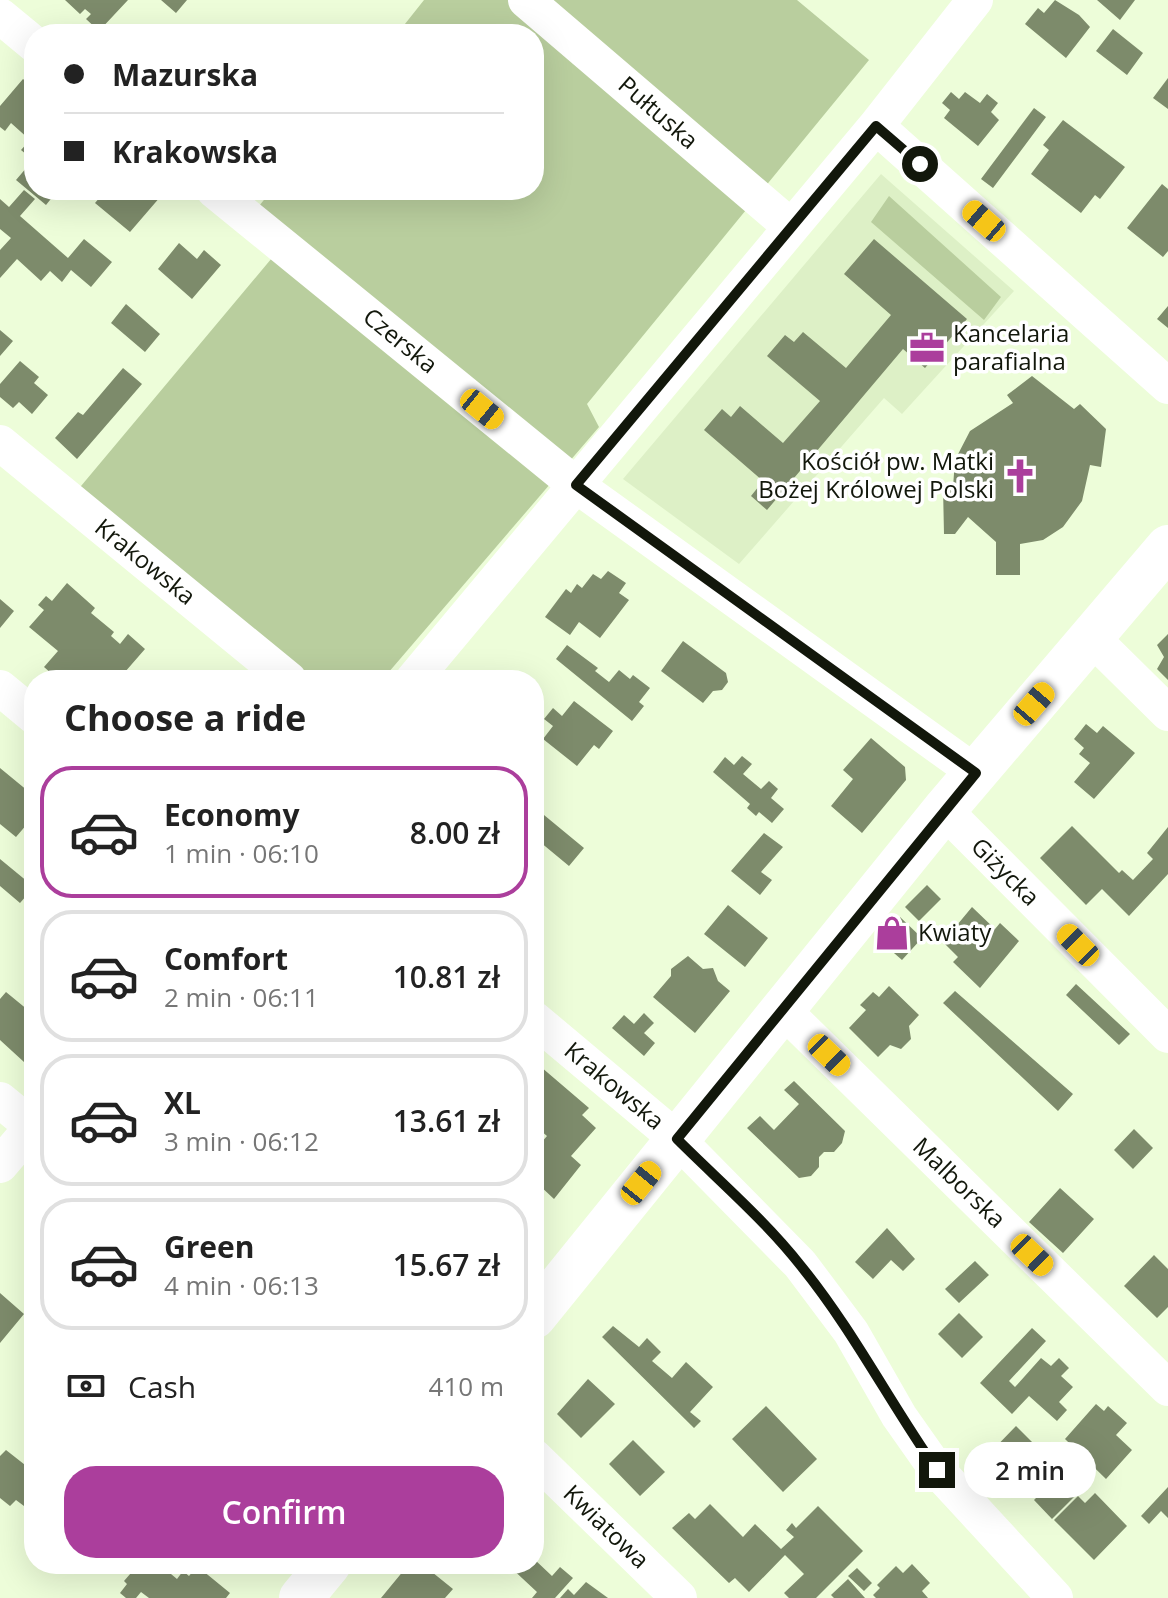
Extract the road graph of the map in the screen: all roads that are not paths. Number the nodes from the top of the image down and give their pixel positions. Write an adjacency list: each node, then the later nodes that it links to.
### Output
1 (526, 0): 7 (street, Pułtuska)
2 (975, 0): 5 (street)
3 (0, 16): 4 (street)
4 (24, 36)
5 (876, 126): 7 (street); 8 (street)
6 (226, 200): 10 (street, Czerska)
7 (790, 226): 10 (street)
8 (1168, 386)
9 (0, 443): 13 (street, Krakowska)
10 (576, 485): 14 (street); 18 (street, Czerska)
11 (1168, 547): 12 (street)
12 (1092, 638): 17 (street); 18 (street)
13 (277, 670)
14 (421, 670)
15 (0, 688): 16 (street)
16 (24, 708)
17 (1168, 713)
18 (976, 773): 19 (street)
19 (944, 810): 20 (street); 22 (street, Giżycka)
20 (784, 1011): 26 (street); 29 (street, Malborska)
21 (544, 1027): 26 (street, Krakowska)
22 (1168, 1035)
23 (0, 1100): 24 (street)
24 (24, 1119)
25 (24, 1137): 27 (street)
26 (677, 1139): 28 (street); 34 (street, Krakowska)
27 (0, 1165)
28 (544, 1305)
29 (1168, 1388)
30 (544, 1467): 33 (street, Kwiatowa)
31 (321, 1574): 32 (street)
32 (301, 1598)
33 (679, 1598)
34 (1055, 1598)

